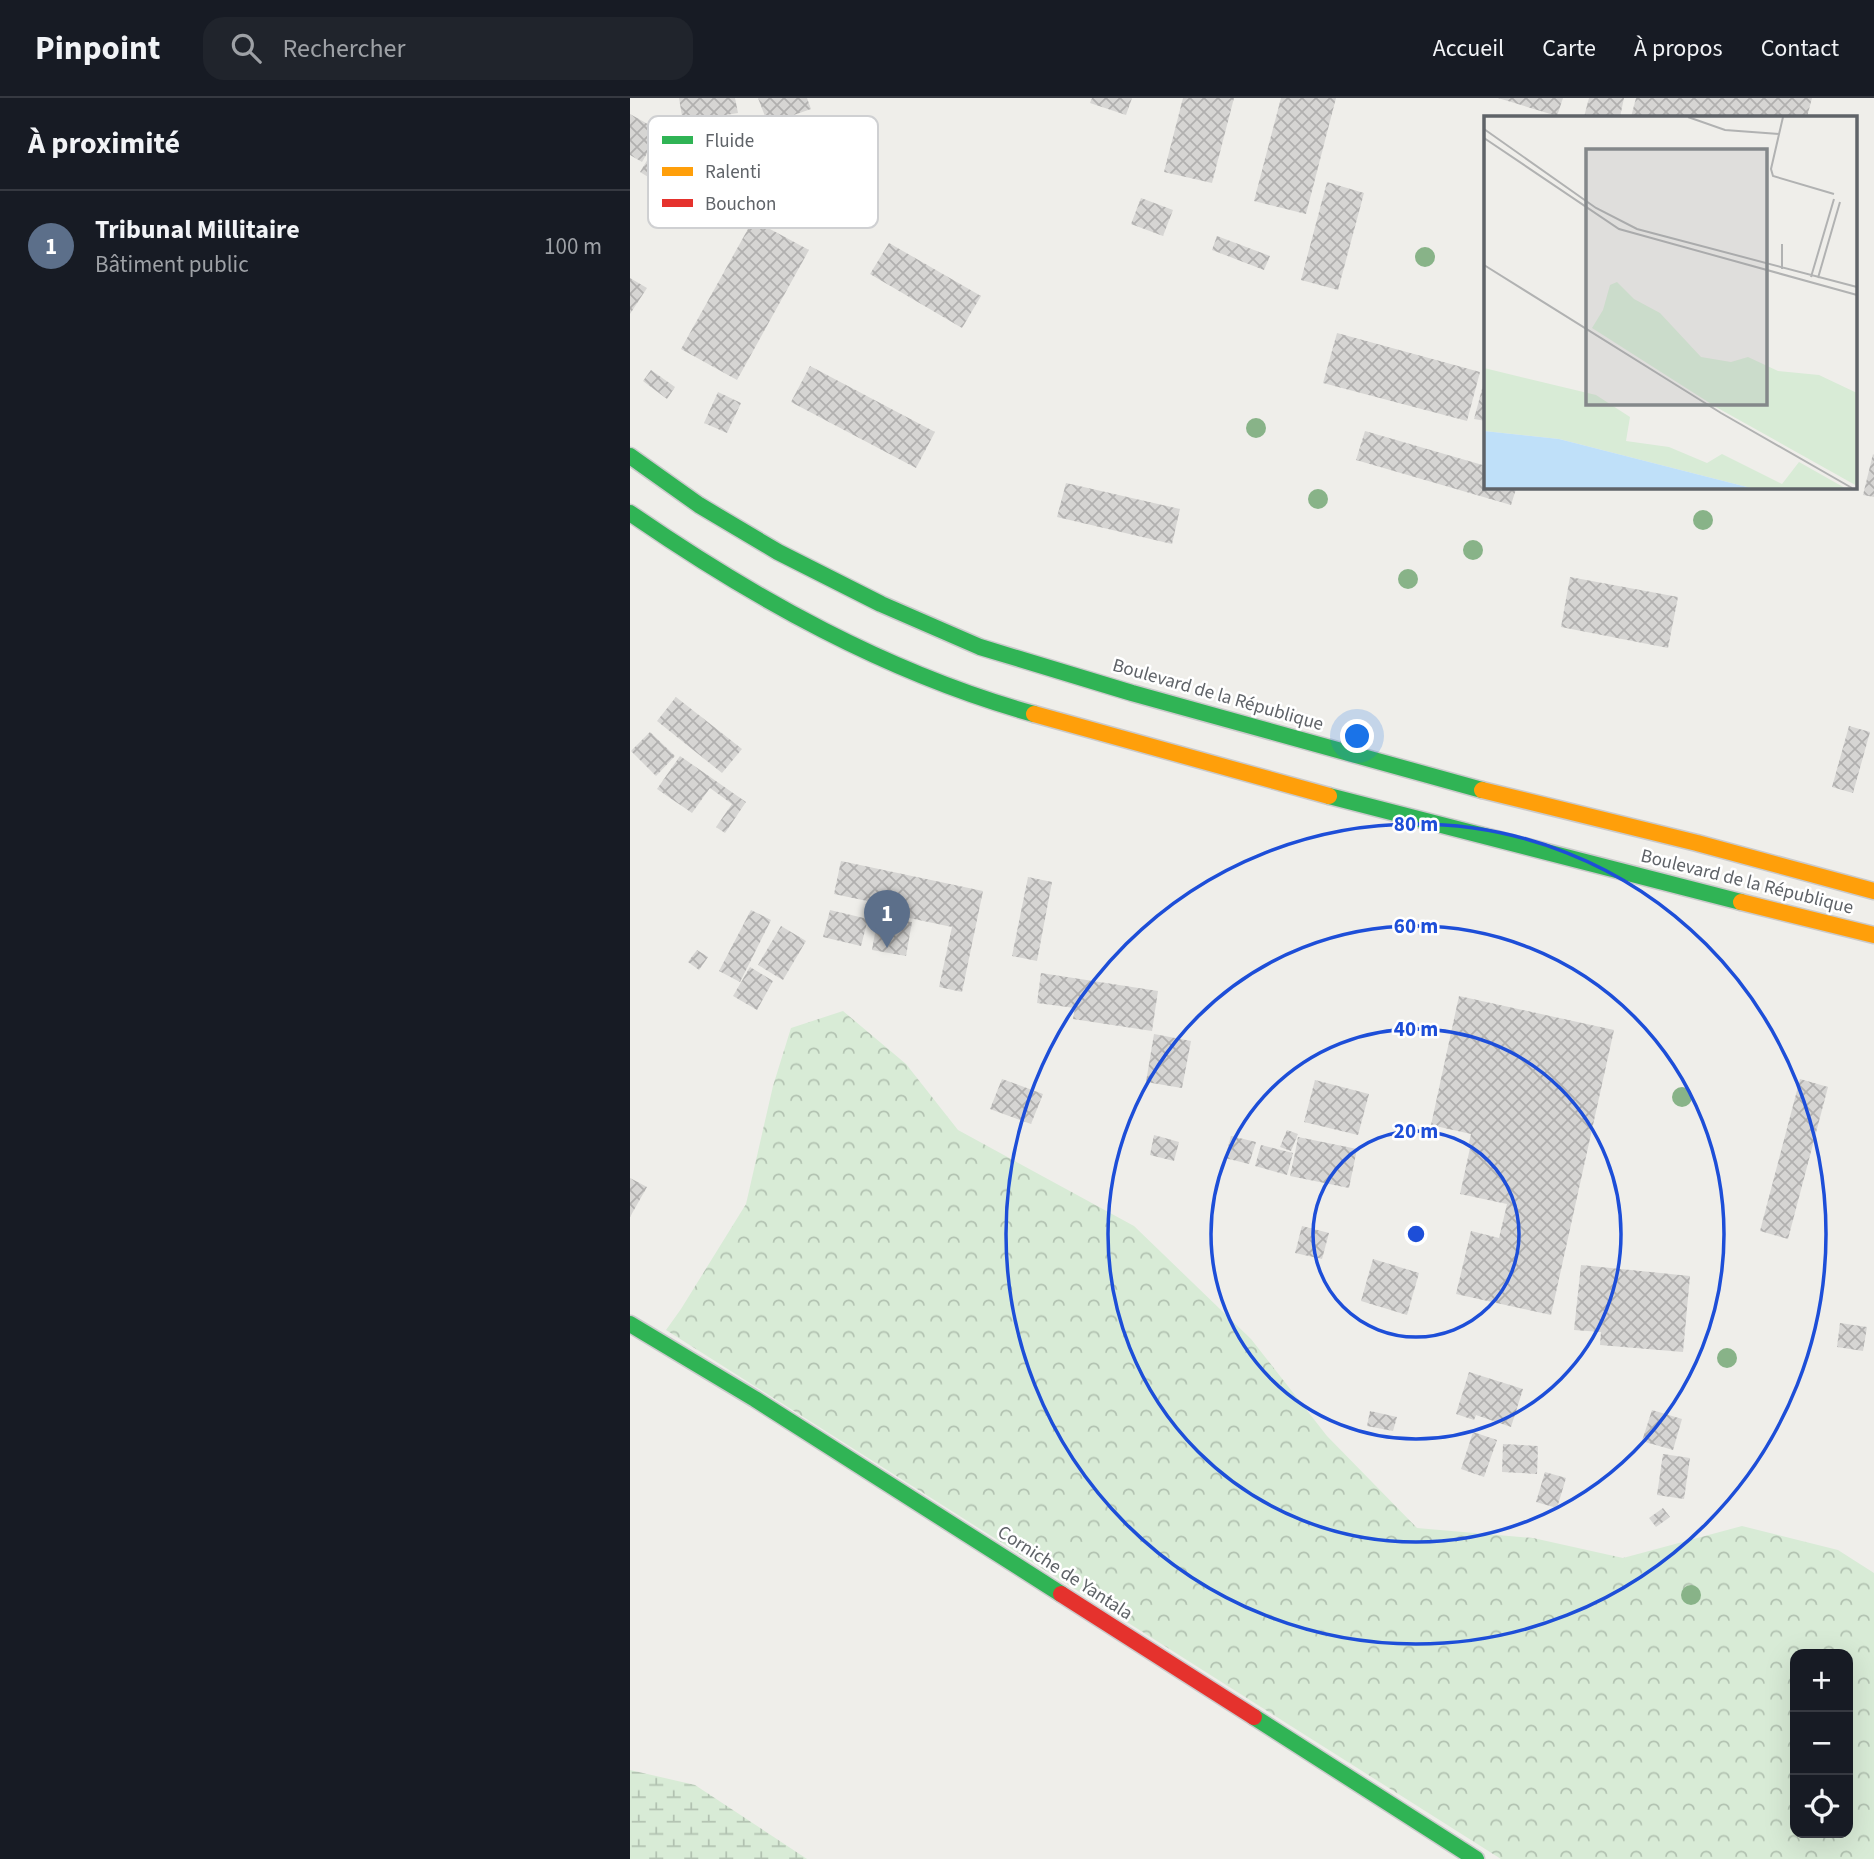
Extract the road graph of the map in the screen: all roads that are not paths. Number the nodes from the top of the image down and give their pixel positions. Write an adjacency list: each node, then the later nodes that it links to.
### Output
1 (630, 456): 3 (main road, Boulevard de la République)
2 (630, 513): 4 (main road, Boulevard de la République)
3 (1533, 815): 4 (main road); 5 (main road, Boulevard de la République)
4 (1527, 848): 6 (main road, Boulevard de la République)
5 (1874, 891)
6 (1874, 936)
7 (630, 1324): 8 (main road, Corniche de Yantala)
8 (1476, 1859)

